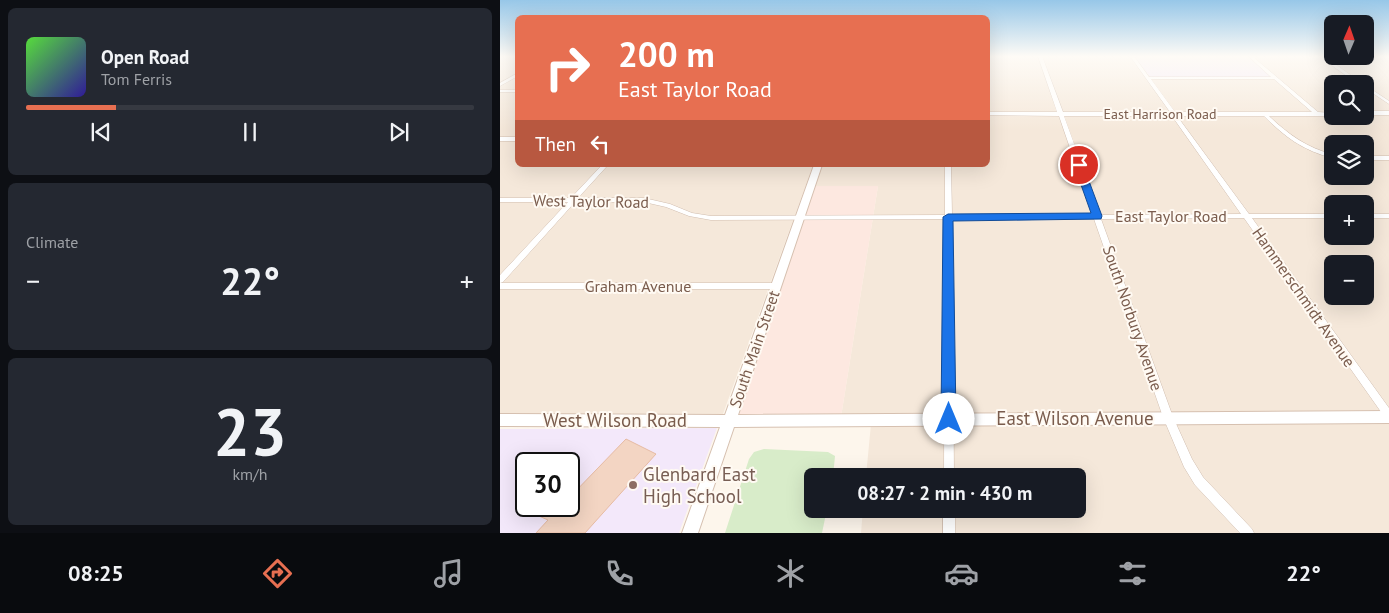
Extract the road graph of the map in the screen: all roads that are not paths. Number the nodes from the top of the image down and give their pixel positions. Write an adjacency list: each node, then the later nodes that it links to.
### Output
1 (1049, 81): 8 (street, South Norbury Avenue)
2 (1150, 81): 12 (street, Hammerschmidt Avenue)
3 (1279, 81): 14 (street)
4 (515, 90): 5 (street)
5 (500, 91)
6 (1374, 92): 7 (street)
7 (1389, 103)
8 (1061, 113): 11 (street, East Harrison Road); 12 (street, East Harrison Road); 26 (street, South Norbury Avenue)
9 (1374, 113): 10 (street)
10 (1389, 113)
11 (990, 114)
12 (1173, 114): 13 (street, East Harrison Road); 27 (street, Hammerschmidt Avenue)
13 (1265, 114): 14 (street, East Harrison Road); 18 (street)
14 (1317, 114): 15 (street, East Harrison Road)
15 (1324, 114)
16 (500, 139): 17 (street)
17 (515, 139)
18 (1324, 153)
19 (1374, 158): 20 (street)
20 (1389, 158)
21 (603, 167): 25 (street)
22 (817, 167): 31 (street, South Main Street)
23 (948, 167): 32 (street)
24 (500, 200): 25 (street, West Taylor Road)
25 (573, 200): 31 (street, West Taylor Road); 33 (street)
26 (1097, 216): 27 (street, East Taylor Road); 32 (street, East Taylor Road); 37 (street, South Norbury Avenue)
27 (1247, 216): 28 (street, East Taylor Road); 36 (street, Hammerschmidt Avenue)
28 (1324, 216)
29 (1374, 216): 30 (street)
30 (1389, 216)
31 (800, 217): 32 (street, East Taylor Road); 35 (street, South Main Street)
32 (948, 217): 38 (street)
33 (500, 280)
34 (500, 286): 35 (street, Graham Avenue)
35 (776, 286): 40 (street, South Main Street)
36 (1389, 416): 37 (street, East Wilson Avenue)
37 (1168, 417): 38 (street, East Wilson Avenue); 45 (street, South Norbury Avenue)
38 (949, 419): 40 (street, East Wilson Avenue); 41 (street)
39 (500, 420): 40 (street, West Wilson Road)
40 (730, 420): 43 (street, South Main Street)
41 (949, 468)
42 (949, 518): 44 (street)
43 (690, 533)
44 (949, 533)
45 (1248, 533)

